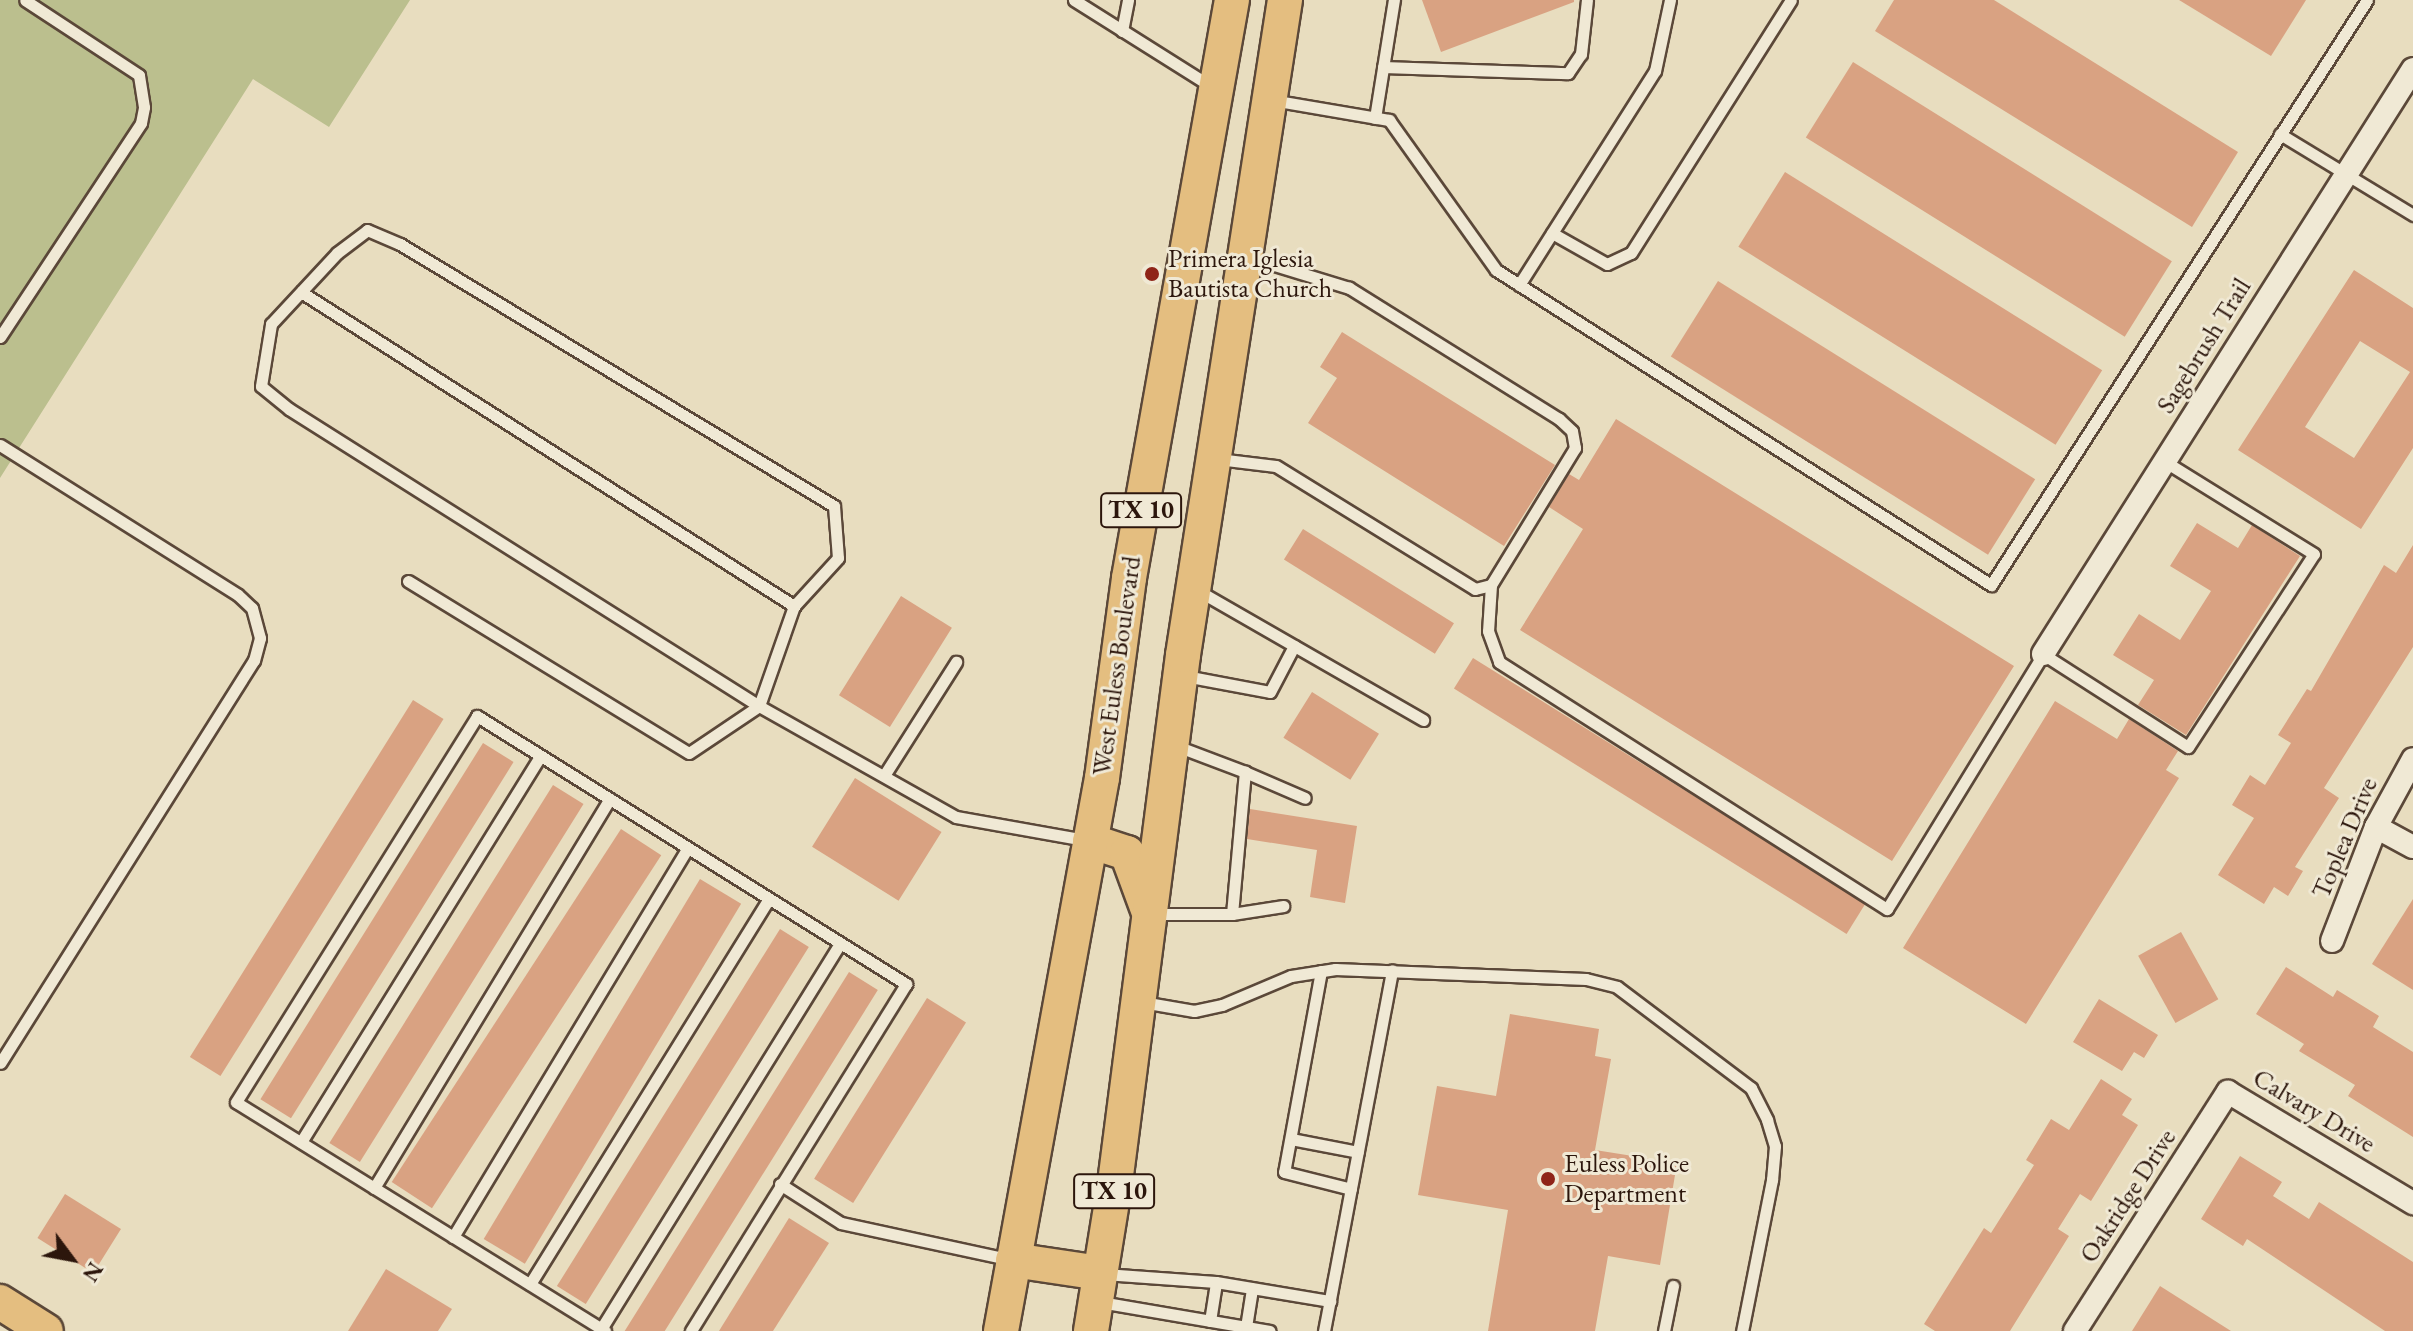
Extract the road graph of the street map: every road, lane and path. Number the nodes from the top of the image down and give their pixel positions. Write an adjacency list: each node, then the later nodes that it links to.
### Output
1 (25, 0): 24 (lane)
2 (1074, 0): 11 (lane)
3 (1128, 0): 11 (lane)
4 (1232, 0): 14 (main road, West Euless Boulevard / TX 10)
5 (1285, 0): 15 (main road, TX 10)
6 (1394, 0): 12 (lane)
7 (1587, 0): 12 (lane)
8 (1670, 0): 20 (lane)
9 (1791, 0): 20 (lane)
10 (2367, 0): 17 (lane)
11 (1122, 31): 14 (lane)
12 (1383, 67): 16 (lane)
13 (2413, 69): 18 (street, Sagebrush Trail)
14 (1216, 90): 46 (main road, West Euless Boulevard / TX 10)
15 (1268, 99): 16 (lane); 21 (main road, TX 10)
16 (1375, 118): 22 (lane)
17 (2280, 134): 18 (lane); 22 (lane)
18 (2347, 173): 19 (lane); 27 (street, Sagebrush Trail)
19 (2413, 215)
20 (1552, 233): 22 (lane)
21 (1244, 255): 26 (main road, TX 10); 29 (lane)
22 (1519, 285)
23 (301, 292): 31 (lane); 31 (lane); 36 (lane)
24 (0, 337)
25 (0, 445): 58 (lane)
26 (1213, 459): 29 (lane); 30 (main road, TX 10)
27 (2164, 461): 33 (street, Sagebrush Trail); 33 (lane)
28 (408, 581): 36 (lane)
29 (1491, 585): 33 (lane)
30 (1193, 587): 32 (lane); 35 (main road, TX 10)
31 (794, 606): 36 (lane)
32 (1294, 646): 35 (lane); 37 (lane)
33 (2043, 654)
34 (956, 662): 42 (lane)
35 (1180, 675): 38 (main road, TX 10)
36 (759, 706): 42 (lane)
37 (1423, 720)
38 (1171, 744): 41 (lane); 51 (main road, TX 10)
39 (540, 756): 44 (lane); 61 (lane); 61 (lane)
40 (2413, 759): 45 (street, Toplea Drive)
41 (1245, 772): 43 (lane); 52 (lane)
42 (885, 774): 46 (lane)
43 (1305, 798)
44 (610, 799): 48 (lane); 64 (lane)
45 (2376, 827): 47 (street); 53 (street, Toplea Drive)
46 (1090, 841): 51 (main road); 68 (main road, West Euless Boulevard / TX 10)
47 (2413, 847)
48 (688, 848): 49 (lane); 67 (lane)
49 (769, 899): 54 (lane); 70 (lane)
50 (1283, 906): 52 (lane)
51 (1149, 914): 52 (lane); 57 (main road, TX 10)
52 (1232, 914)
53 (2332, 941)
54 (840, 943): 63 (lane); 78 (lane)
55 (1392, 970): 56 (lane); 62 (lane); 85 (lane)
56 (1321, 971): 57 (lane); 60 (lane)
57 (1138, 1001): 75 (main road, TX 10)
58 (0, 1063)
59 (2228, 1092): 66 (street, Calvary Drive); 86 (street, Oakridge Drive)
60 (1291, 1139): 62 (lane); 65 (lane)
61 (301, 1142): 64 (lane)
62 (1358, 1152): 65 (lane)
63 (780, 1184): 68 (lane); 80 (lane)
64 (374, 1188): 67 (lane)
65 (1351, 1189): 73 (lane)
66 (2413, 1203)
67 (453, 1237): 70 (lane)
68 (1013, 1260): 75 (main road); 81 (main road, West Euless Boulevard / TX 10)
69 (1216, 1282): 72 (lane); 75 (lane); 76 (lane)
70 (530, 1284): 78 (lane)
71 (1673, 1286): 84 (lane)
72 (1252, 1288): 73 (lane); 77 (lane)
73 (1330, 1301): 83 (lane)
74 (0, 1302): 79 (main road)
75 (1095, 1302): 76 (lane)
76 (1210, 1321): 77 (lane)
77 (1246, 1327): 82 (lane)
78 (603, 1330)
79 (46, 1331)
80 (691, 1331)
81 (1001, 1331)
82 (1270, 1331)
83 (1324, 1331)
84 (1664, 1331)
85 (1742, 1331)
86 (2075, 1331)

